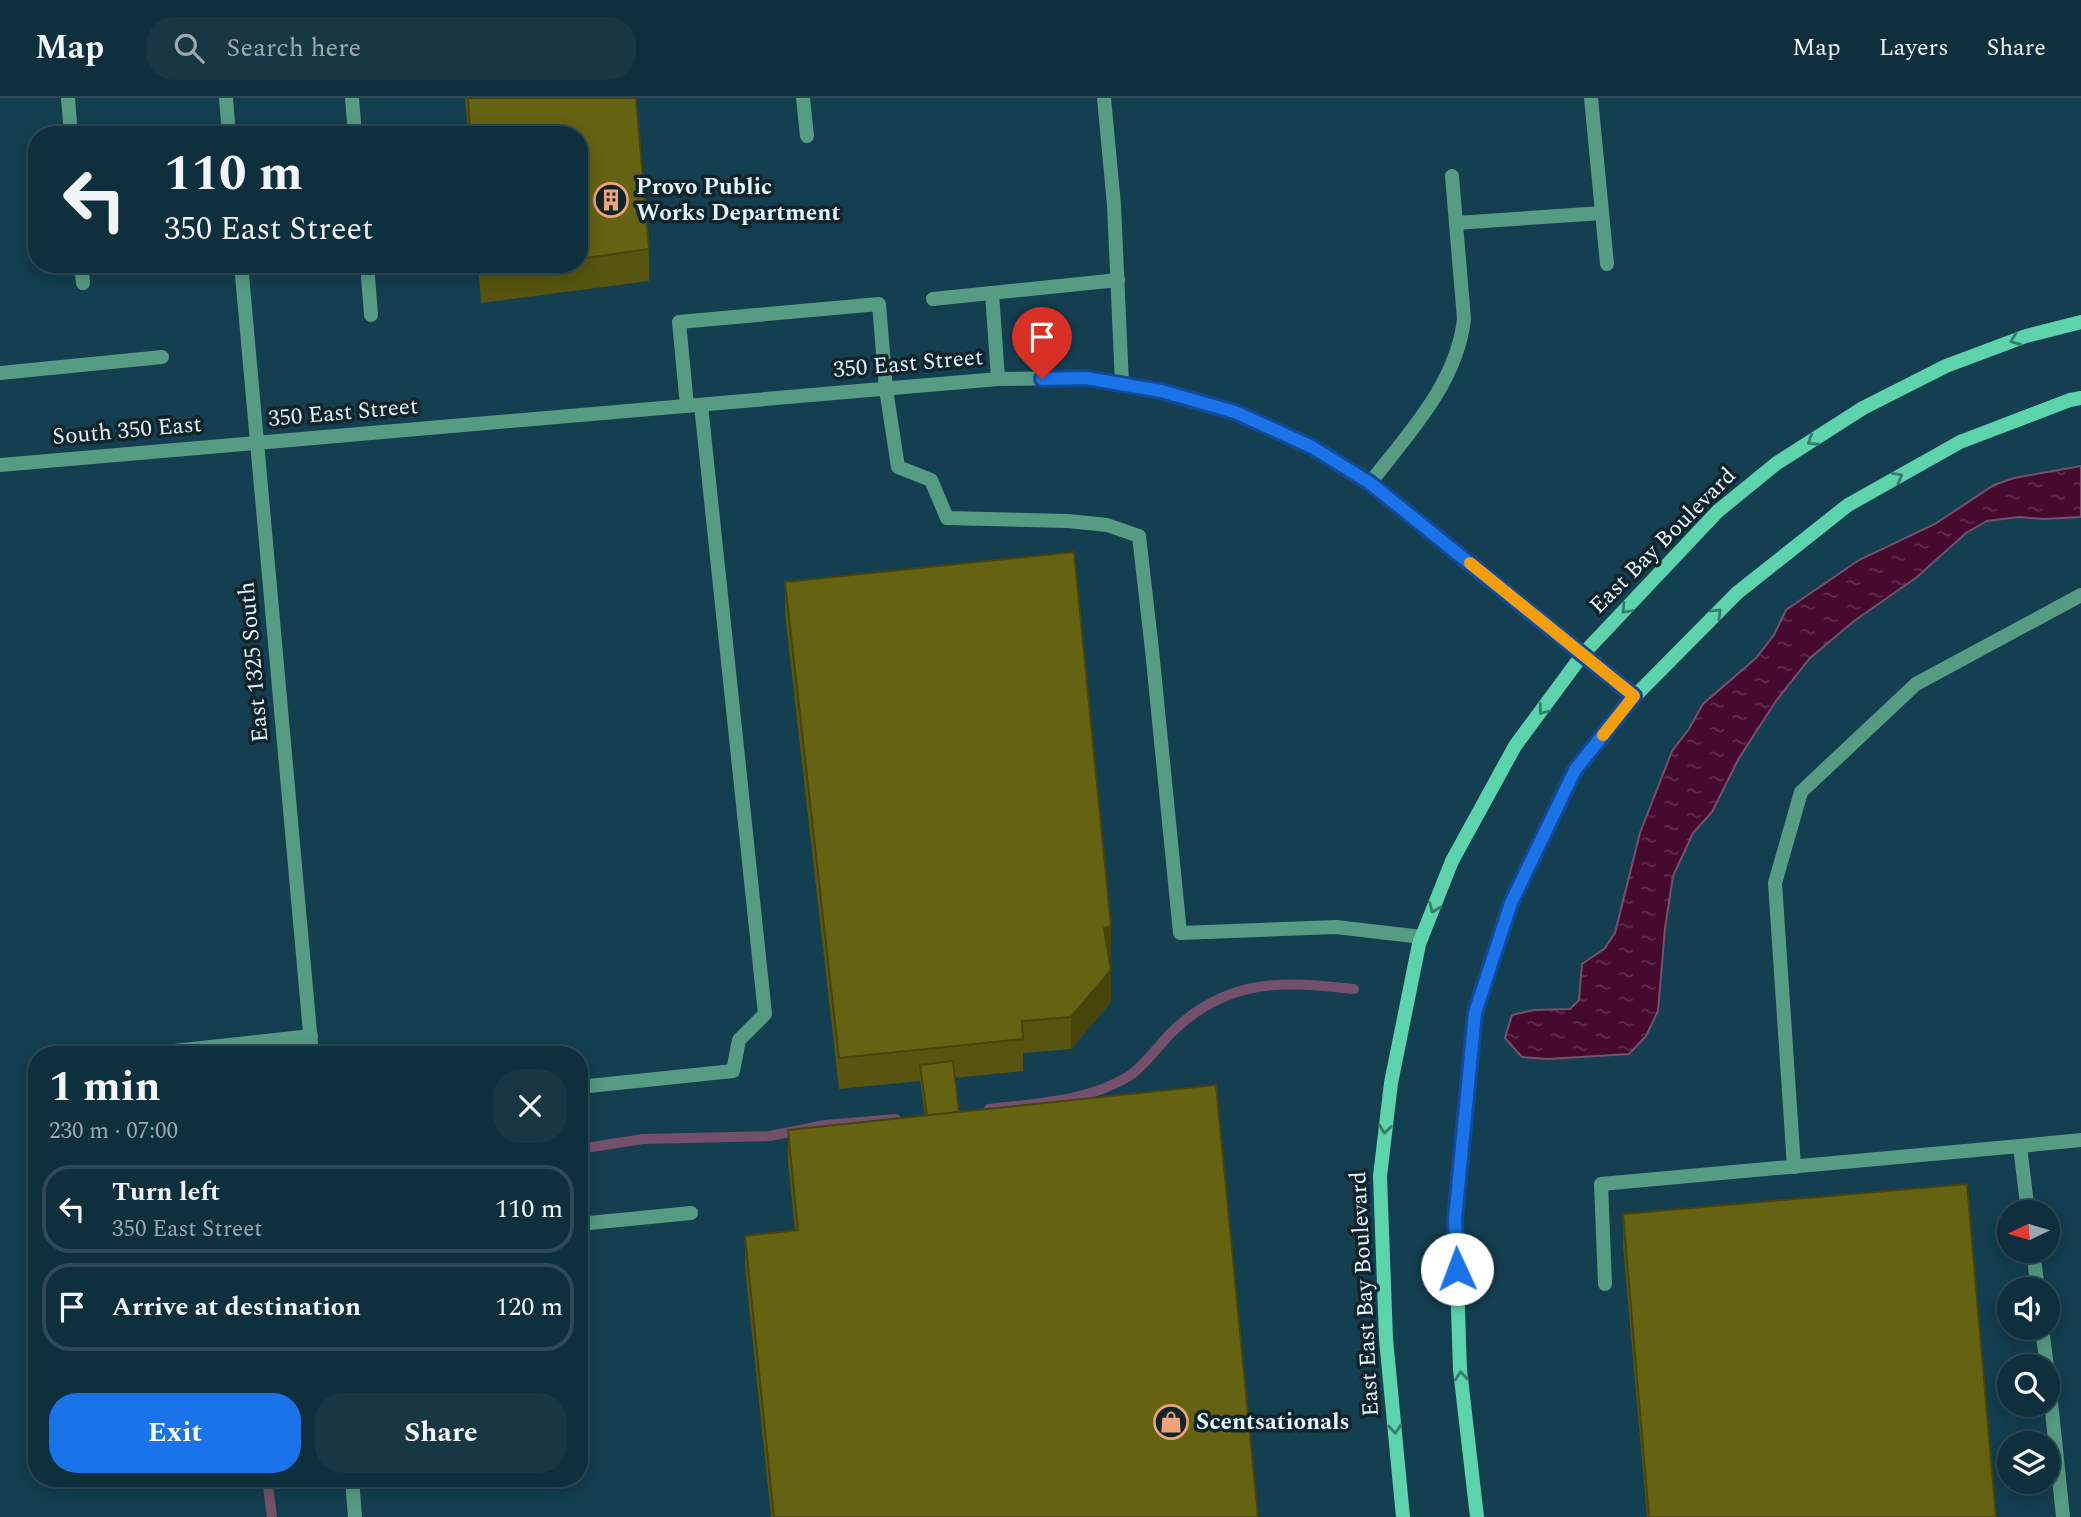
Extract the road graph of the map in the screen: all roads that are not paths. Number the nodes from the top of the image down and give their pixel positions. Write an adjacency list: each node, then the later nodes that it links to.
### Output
1 (68, 98): 7 (street)
2 (226, 98): 8 (street)
3 (352, 98): 9 (street)
4 (803, 98): 10 (street)
5 (1104, 98): 18 (street)
6 (1591, 98): 12 (street)
7 (70, 126)
8 (228, 126)
9 (354, 126)
10 (807, 136)
11 (1452, 176): 13 (street)
12 (1602, 213): 13 (street); 14 (street)
13 (1456, 223): 33 (street)
14 (1607, 264)
15 (82, 273): 19 (street)
16 (242, 273): 31 (street, East 1325 South)
17 (368, 273): 22 (street)
18 (1118, 281): 20 (street); 27 (street)
19 (83, 283)
20 (992, 293): 21 (street); 26 (street)
21 (933, 299)
22 (371, 315)
23 (2081, 322): 35 (street, East Bay Boulevard, one-way to 35)
24 (162, 357): 25 (street)
25 (0, 373)
26 (998, 379): 27 (street, 350 East Street); 28 (street, 350 East Street)
27 (1122, 384): 33 (street, 350 East Street)
28 (886, 389): 30 (street, 350 East Street); 30 (street); 37 (street)
29 (2081, 398): 36 (street, one-way to 29)
30 (694, 405): 31 (street, 350 East Street); 41 (street)
31 (258, 443): 32 (street, South 350 East); 38 (street, East 1325 South)
32 (0, 465)
33 (1370, 483): 35 (street, 350 East Street)
34 (2081, 595): 44 (street)
35 (1583, 654): 36 (street, 350 East Street); 37 (street, East East Bay Boulevard, one-way to 37)
36 (1634, 696): 53 (street, one-way to 36)
37 (1422, 937): 52 (street, East East Bay Boulevard, one-way to 52)
38 (311, 1036): 39 (street); 40 (street, East 1325 South)
39 (219, 1046)
40 (312, 1046)
41 (588, 1086)
42 (2081, 1140): 43 (street)
43 (2020, 1146): 44 (street); 45 (street)
44 (1794, 1167): 48 (street)
45 (2026, 1200)
46 (691, 1213): 47 (street)
47 (588, 1223)
48 (1605, 1284)
49 (2053, 1417): 54 (street)
50 (353, 1487): 51 (street)
51 (355, 1517)
52 (1403, 1517)
53 (1477, 1517)
54 (2063, 1517)

